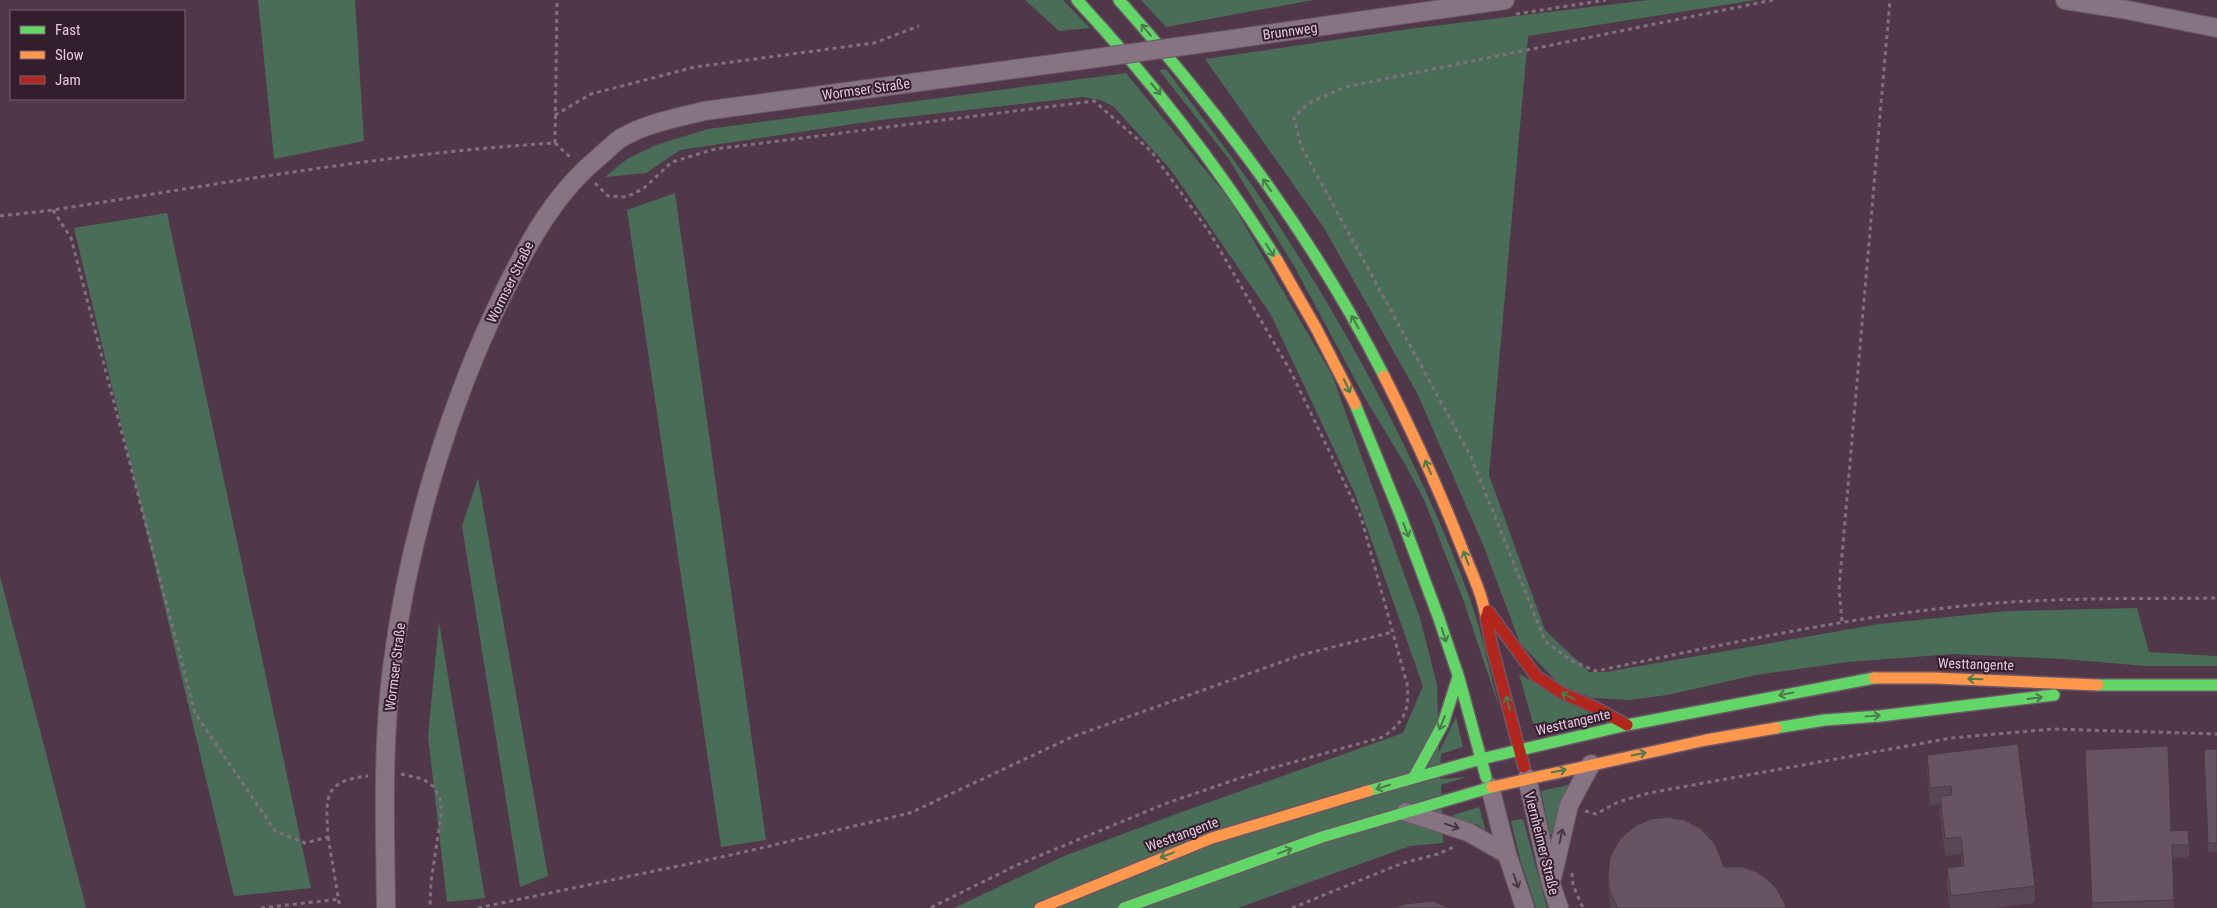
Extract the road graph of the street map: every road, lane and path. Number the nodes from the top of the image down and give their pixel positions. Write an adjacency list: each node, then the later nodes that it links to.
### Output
1 (557, 0): 11 (path)
2 (1077, 0): 21 (main road, one-way to 21)
3 (1119, 0): 18 (main road, one-way to 3)
4 (1505, 0): 10 (street, Brunnweg, bridge)
5 (1773, 0): 19 (path)
6 (1890, 0): 19 (path)
7 (2065, 0): 9 (street)
8 (919, 26): 11 (path)
9 (2217, 28)
10 (1075, 61): 30 (street, Wormser Straße)
11 (555, 115): 12 (path)
12 (555, 143): 13 (path); 15 (path)
13 (571, 158)
14 (592, 179): 20 (path)
15 (53, 210): 16 (path); 36 (path)
16 (0, 216)
17 (2217, 598): 19 (path)
18 (1483, 603): 24 (main road, one-way to 18); 26 (main road, one-way to 18)
19 (1842, 621)
20 (1393, 632): 45 (path); 46 (path)
21 (1458, 677): 27 (main road); 31 (main road, one-way to 31)
22 (2217, 685): 23 (main road, Westtangente)
23 (2135, 686): 24 (main road, Westtangente, one-way to 24); 28 (main road, Westtangente, one-way to 23)
24 (1627, 725): 26 (main road, Westtangente)
25 (2217, 734): 34 (path)
26 (1520, 750): 27 (main road, Westtangente); 32 (main road)
27 (1481, 759): 31 (main road, Westtangente); 33 (main road)
28 (1591, 764): 32 (main road, Westtangente, one-way to 28); 34 (street)
29 (401, 765): 30 (path)
30 (395, 777): 36 (path); 43 (street, Wormser Straße); 44 (path)
31 (1414, 777): 47 (main road, Westtangente, one-way to 47)
32 (1526, 778): 33 (main road, Westtangente); 39 (street, Viernheimer Straße)
33 (1490, 787): 35 (main road, Westtangente); 38 (street)
34 (1569, 805): 39 (street, one-way to 34)
35 (1406, 812): 38 (street, one-way to 38); 48 (main road, Westtangente, one-way to 35)
36 (328, 837): 40 (path)
37 (1456, 846): 49 (path)
38 (1506, 854): 50 (street, one-way to 50)
39 (1551, 884): 51 (street, Viernheimer Straße)
40 (340, 899): 41 (path); 42 (path)
41 (261, 908)
42 (340, 908)
43 (386, 908)
44 (430, 908)
45 (478, 908)
46 (930, 908)
47 (1040, 908)
48 (1124, 908)
49 (1292, 908)
50 (1525, 908)
51 (1559, 908)

